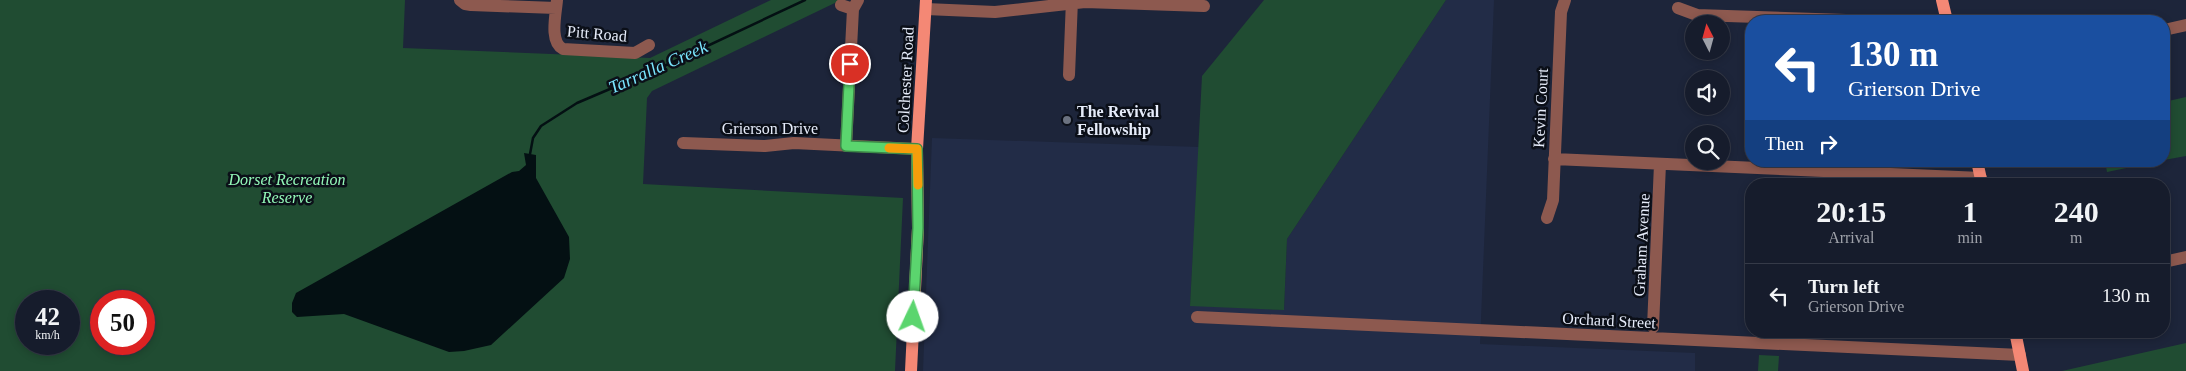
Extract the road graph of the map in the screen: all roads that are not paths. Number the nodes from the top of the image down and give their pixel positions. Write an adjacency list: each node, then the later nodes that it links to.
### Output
1 (460, 0): 5 (street)
2 (1564, 0): 19 (street, Kevin Court)
3 (1942, 0): 10 (main road)
4 (1072, 1): 7 (street); 8 (street); 15 (street)
5 (556, 4): 14 (street, Pitt Road)
6 (850, 5): 17 (street)
7 (926, 5): 18 (main road, Colchester Road)
8 (1204, 6)
9 (1678, 8): 11 (street)
10 (1946, 15)
11 (1745, 17)
12 (2186, 25): 13 (street)
13 (2170, 29)
14 (649, 45)
15 (1069, 75)
16 (683, 143): 17 (street, Grierson Drive)
17 (846, 146): 18 (street, Grierson Drive)
18 (917, 149): 29 (main road, Colchester Road)
19 (1554, 159): 20 (street); 22 (street, Kevin Court)
20 (1660, 164): 21 (street); 26 (street, Graham Avenue)
21 (1925, 178)
22 (1547, 218)
23 (2186, 257): 24 (street)
24 (2170, 261)
25 (1197, 317): 28 (street, Orchard Street)
26 (1653, 327)
27 (2016, 338): 28 (main road)
28 (2020, 355): 30 (main road)
29 (911, 371)
30 (2023, 371)

